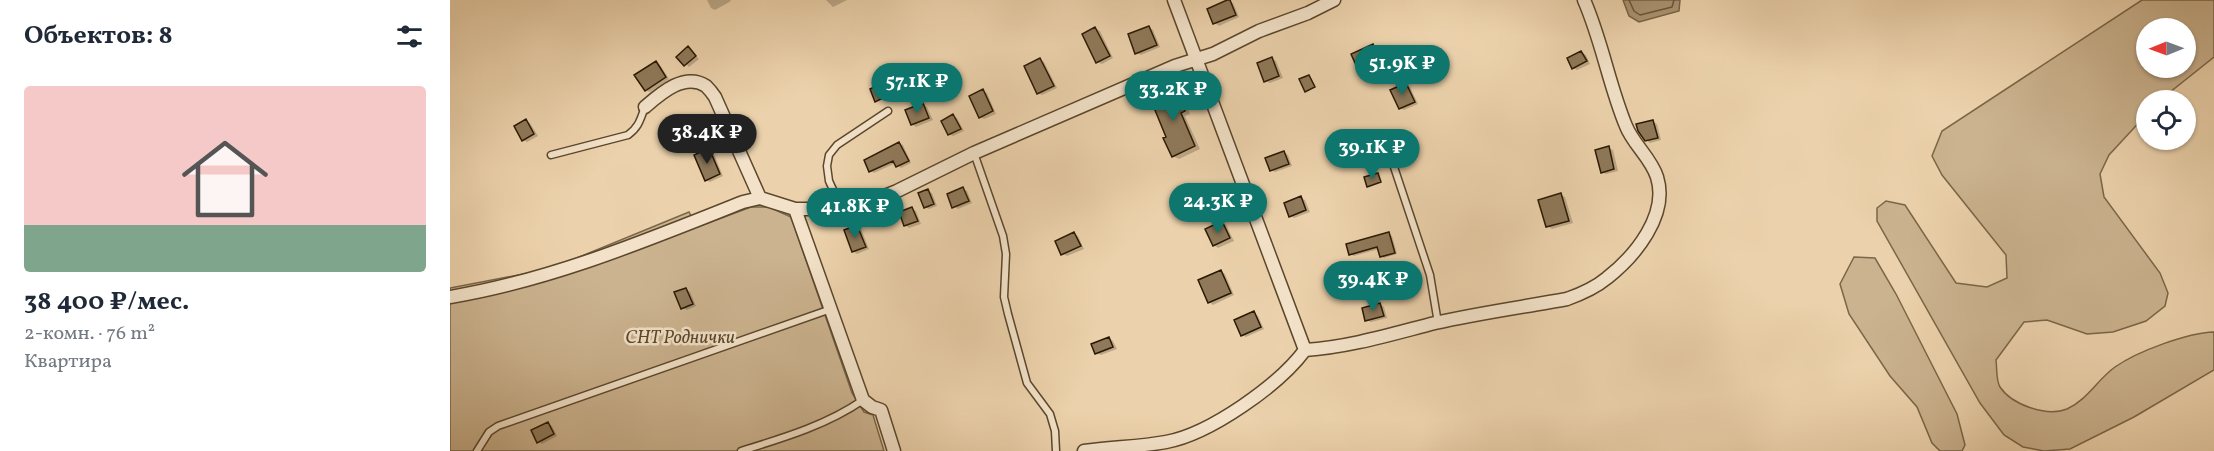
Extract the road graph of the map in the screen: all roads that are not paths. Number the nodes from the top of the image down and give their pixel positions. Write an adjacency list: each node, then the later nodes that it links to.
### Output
1 (1174, 0): 4 (street)
2 (1334, 0): 4 (street)
3 (1584, 0): 15 (street)
4 (1196, 58): 7 (street); 16 (street)
5 (645, 107): 8 (lane); 10 (street)
6 (888, 111): 12 (lane)
7 (974, 153): 12 (street); 21 (lane)
8 (551, 155)
9 (1393, 164): 15 (lane)
10 (760, 198): 11 (street); 13 (street)
11 (795, 209): 12 (street); 14 (street)
12 (842, 209)
13 (450, 297)
14 (832, 309): 17 (street); 18 (lane)
15 (1438, 323): 16 (street)
16 (1305, 350): 22 (street)
17 (863, 400): 19 (lane); 20 (street)
18 (477, 451)
19 (741, 451)
20 (894, 451)
21 (1056, 451)
22 (1084, 451)

